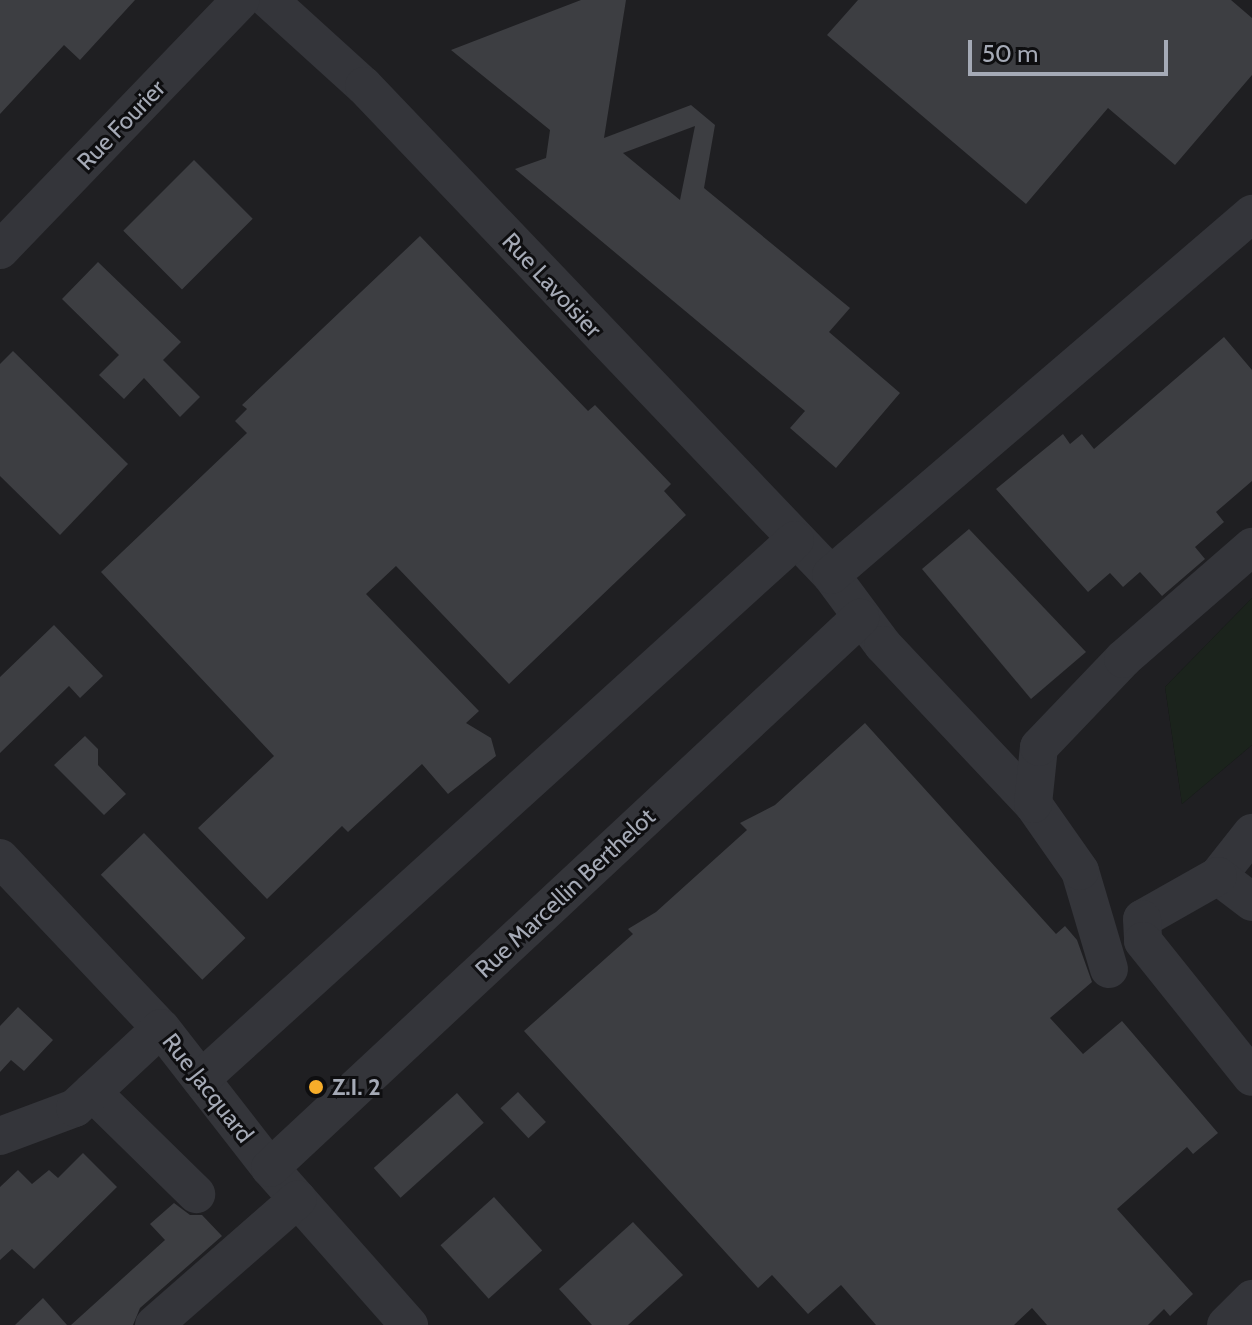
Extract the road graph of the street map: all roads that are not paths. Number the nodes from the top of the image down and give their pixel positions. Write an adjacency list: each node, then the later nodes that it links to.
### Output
1 (241, 0): 4 (street, Rue Fourier)
2 (269, 0): 5 (street, Rue Lavoisier)
3 (1252, 214): 7 (street)
4 (0, 250)
5 (795, 540): 7 (street, Rue Lavoisier); 17 (street)
6 (1252, 547): 9 (street)
7 (831, 575): 8 (street, Rue Lavoisier)
8 (860, 618): 9 (street, Rue Lavoisier); 20 (street, Rue Marcellin Berthelot)
9 (1033, 804): 14 (street, Rue Lavoisier)
10 (1252, 833): 12 (street)
11 (0, 858): 15 (street, Rue Jacquard)
12 (1218, 876): 13 (street); 16 (street)
13 (1252, 902)
14 (1109, 969)
15 (161, 1028): 17 (street, Rue Jacquard); 18 (street)
16 (1252, 1077)
17 (201, 1079): 20 (street, Rue Jacquard)
18 (92, 1092): 19 (street); 21 (street)
19 (0, 1136)
20 (270, 1168): 22 (street, Rue Jacquard)
21 (196, 1194)
22 (298, 1199): 24 (street); 25 (street, Rue Jacquard)
23 (1252, 1299): 26 (street)
24 (154, 1325)
25 (409, 1325)
26 (1226, 1325)

